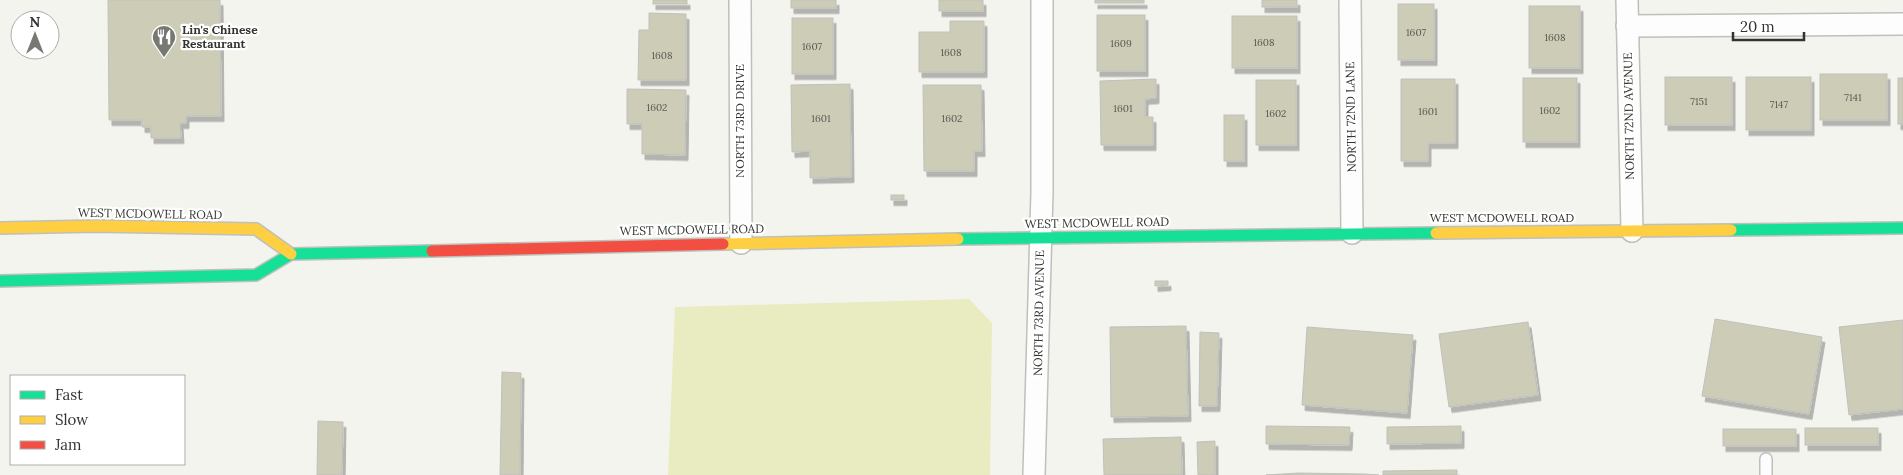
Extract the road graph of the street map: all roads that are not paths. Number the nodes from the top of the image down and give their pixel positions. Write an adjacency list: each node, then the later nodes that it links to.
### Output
1 (740, 0): 12 (street, NORTH 73RD DRIVE)
2 (1042, 0): 11 (street, NORTH 73RD AVENUE)
3 (1350, 0): 10 (street, NORTH 72ND LANE)
4 (1627, 0): 6 (street, NORTH 72ND AVENUE)
5 (1903, 24): 6 (street)
6 (1627, 26): 9 (street, NORTH 72ND AVENUE)
7 (0, 228): 13 (main road, WEST MCDOWELL ROAD)
8 (1903, 228): 9 (main road, WEST MCDOWELL ROAD)
9 (1632, 231): 10 (main road, WEST MCDOWELL ROAD)
10 (1352, 234): 11 (main road, WEST MCDOWELL ROAD)
11 (1041, 237): 12 (main road, WEST MCDOWELL ROAD); 16 (street, NORTH 73RD AVENUE)
12 (741, 243): 13 (main road, WEST MCDOWELL ROAD)
13 (291, 254): 14 (main road, WEST MCDOWELL ROAD)
14 (0, 281)
15 (1766, 459): 17 (lane)
16 (1034, 475)
17 (1766, 475)

